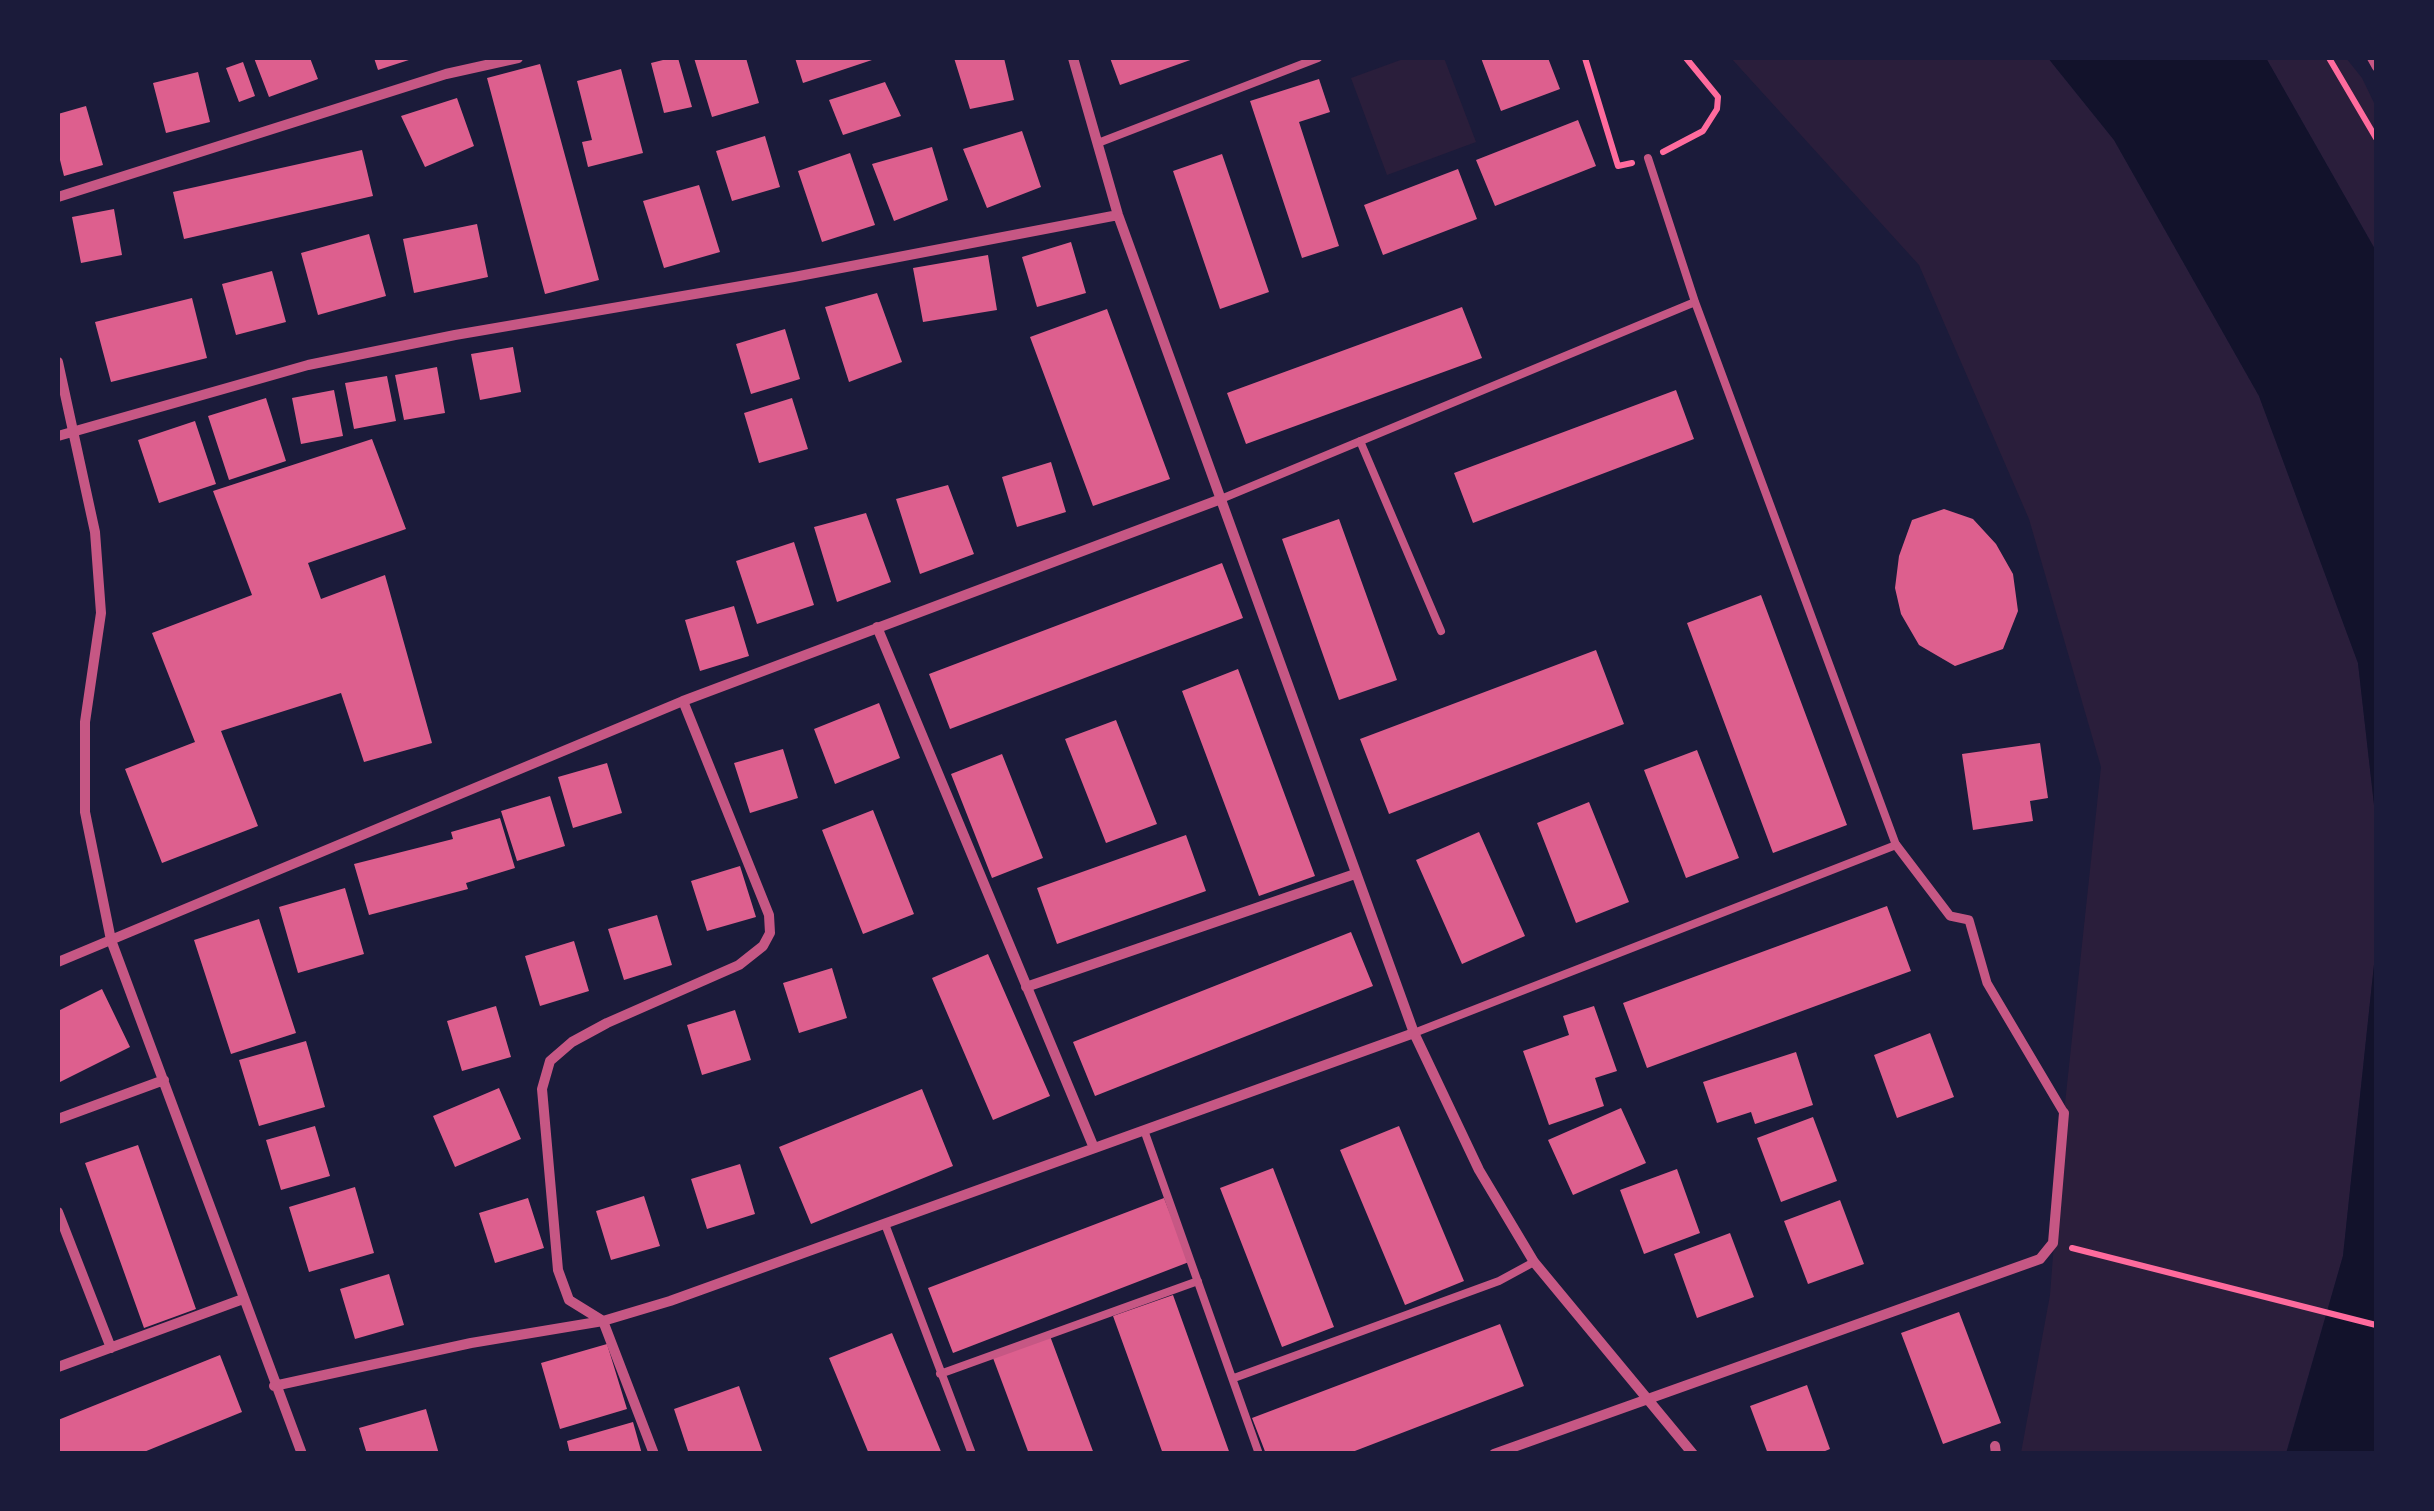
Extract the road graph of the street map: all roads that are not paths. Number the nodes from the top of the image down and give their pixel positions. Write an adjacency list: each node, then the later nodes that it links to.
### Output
1 (518, 58): 8 (street)
2 (1073, 58): 6 (street)
3 (1318, 58): 6 (lane)
4 (2371, 58): 5 (lane)
5 (2376, 68)
6 (1098, 142): 9 (street)
7 (1648, 158): 10 (lane)
8 (58, 197)
9 (1118, 215): 12 (street); 15 (street)
10 (1695, 302): 14 (lane); 19 (lane)
11 (58, 362): 12 (street)
12 (74, 432): 13 (street); 21 (street)
13 (58, 436)
14 (1360, 441): 15 (lane); 17 (lane)
15 (1221, 499): 16 (street); 20 (street)
16 (877, 627): 18 (street); 23 (street)
17 (1441, 631)
18 (683, 701): 21 (street); 35 (street)
19 (1896, 845): 24 (lane); 26 (street)
20 (1355, 874): 23 (street); 24 (street)
21 (111, 940): 22 (street); 25 (street)
22 (58, 962)
23 (1026, 987): 29 (street)
24 (1414, 1033): 28 (street); 32 (street)
25 (164, 1080): 27 (street); 34 (street)
26 (2064, 1113): 41 (street)
27 (58, 1119)
28 (1144, 1130): 29 (street); 33 (lane)
29 (1094, 1148): 31 (street)
30 (58, 1212): 36 (street)
31 (885, 1224): 35 (street); 38 (lane)
32 (1534, 1262): 39 (lane); 41 (street)
33 (1198, 1281): 38 (lane); 39 (lane)
34 (243, 1299): 36 (street); 40 (street)
35 (603, 1321): 40 (street); 43 (street)
36 (111, 1348): 37 (street)
37 (58, 1367)
38 (940, 1374): 44 (lane)
39 (1234, 1378): 45 (lane)
40 (274, 1386): 42 (street)
41 (1648, 1400): 46 (street); 47 (street)
42 (300, 1453)
43 (654, 1454)
44 (972, 1454)
45 (1259, 1454)
46 (1494, 1454)
47 (1694, 1454)

